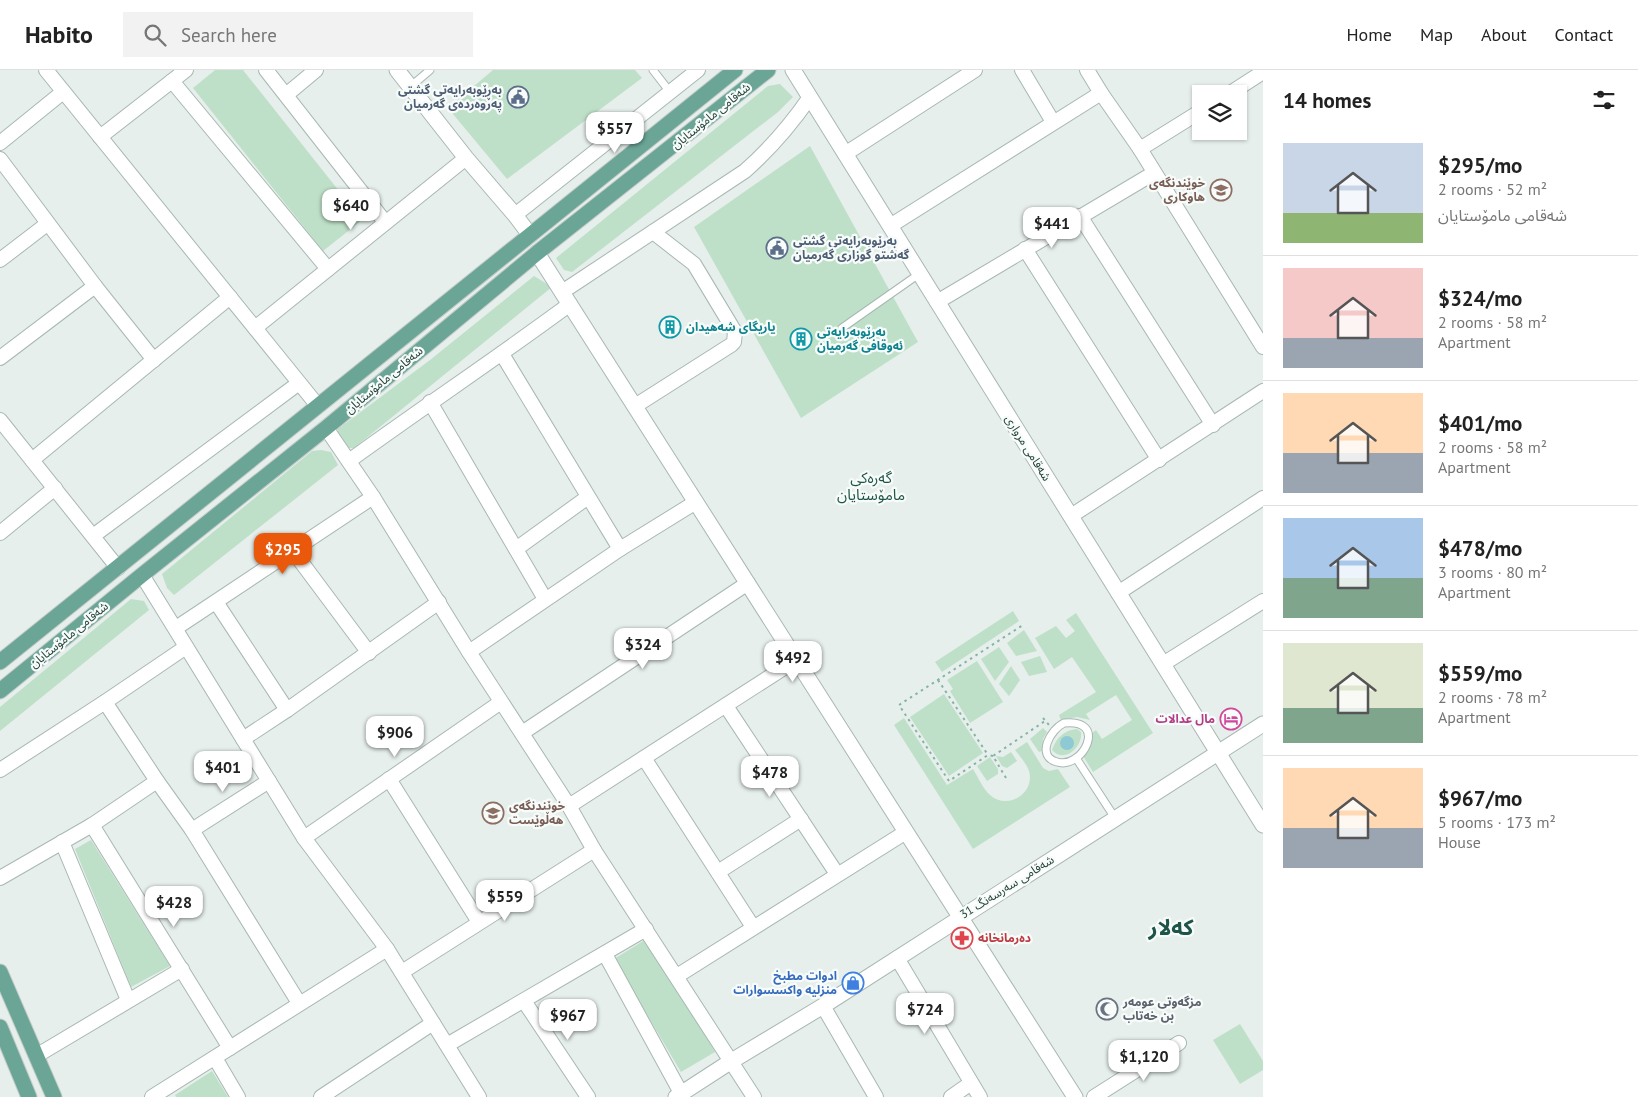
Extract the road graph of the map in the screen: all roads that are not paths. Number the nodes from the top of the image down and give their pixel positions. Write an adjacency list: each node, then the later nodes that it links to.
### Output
1 (46, 70): 19 (street)
2 (186, 70): 16 (street)
3 (266, 70): 22 (street)
4 (316, 70): 22 (street)
5 (397, 70): 18 (street)
6 (430, 70): 18 (lane)
7 (653, 70): 20 (lane)
8 (698, 70): 20 (street)
9 (735, 70): 26 (main road, شەقامی مامۆستایان)
10 (768, 70): 29 (main road, شەقامی مامۆستایان)
11 (975, 70): 31 (street)
12 (1022, 70): 25 (street)
13 (796, 71): 23 (street, شەقامی مرواری)
14 (1090, 71): 21 (street)
15 (1263, 72): 17 (street)
16 (172, 81): 27 (street); 47 (street)
17 (1243, 85)
18 (410, 86): 33 (street)
19 (63, 92): 27 (street); 28 (street)
20 (670, 92): 37 (street)
21 (1101, 93): 25 (street); 30 (street)
22 (286, 95): 39 (street)
23 (810, 97): 31 (street, شەقامی مرواری); 42 (street)
24 (1192, 117): 30 (street)
25 (1053, 122): 41 (street)
26 (664, 128): 29 (main road); 32 (main road, شەقامی مامۆستایان)
27 (100, 137): 50 (street)
28 (0, 143)
29 (676, 144): 35 (main road, شەقامی مامۆستایان)
30 (1140, 149): 36 (street)
31 (845, 154): 41 (street, شەقامی مرواری)
32 (628, 157): 35 (main road); 43 (main road, شەقامی مامۆستایان)
33 (466, 158): 37 (street); 39 (street)
34 (0, 159): 40 (street)
35 (641, 172): 45 (main road, شەقامی مامۆستایان)
36 (1154, 173): 38 (street); 55 (street)
37 (516, 215): 43 (street)
38 (1080, 216): 44 (street); 65 (street)
39 (385, 222): 47 (street)
40 (47, 224): 46 (street); 49 (street)
41 (890, 226): 48 (street, شەقامی مرواری)
42 (653, 232): 51 (street); 63 (street)
43 (530, 235): 62 (main road, شەقامی مامۆستایان)
44 (1025, 249): 52 (street); 68 (street)
45 (537, 252): 51 (street); 66 (main road, شەقامی مامۆستایان)
46 (0, 260)
47 (328, 269): 53 (street)
48 (920, 274): 52 (street, شەقامی مرواری); 54 (lane)
49 (95, 286): 57 (street); 58 (street)
50 (230, 297): 53 (street); 58 (street)
51 (566, 298): 56 (street); 63 (street)
52 (938, 302): 75 (street, شەقامی مرواری)
53 (255, 328): 59 (street)
54 (842, 328)
55 (1263, 347)
56 (502, 354): 61 (street); 72 (street)
57 (0, 358)
58 (154, 360): 67 (street)
59 (299, 383): 62 (street); 77 (street)
60 (1263, 391): 65 (street)
61 (430, 402): 69 (street); 78 (street)
62 (318, 406): 81 (main road, شەقامی مامۆستایان)
63 (635, 406): 74 (street)
64 (0, 420): 67 (street)
65 (1213, 425): 68 (street)
66 (326, 428): 69 (street); 82 (main road, شەقامی مامۆستایان)
67 (32, 460): 70 (street)
68 (1160, 460): 75 (street)
69 (349, 461): 71 (street)
70 (55, 488): 76 (street); 77 (street)
71 (373, 497): 80 (street); 88 (street)
72 (588, 497): 78 (street); 79 (street)
73 (1263, 498): 84 (street)
74 (696, 502): 79 (street); 83 (street)
75 (1070, 516): 84 (street, شەقامی مرواری)
76 (0, 533)
77 (93, 536): 81 (street)
78 (516, 549): 85 (street)
79 (620, 549): 85 (street)
80 (293, 550): 87 (street); 91 (street)
81 (118, 568): 94 (main road, شەقامی مامۆستایان)
82 (142, 575): 89 (street); 96 (main road, شەقامی مامۆستایان)
83 (748, 583): 93 (street); 102 (street)
84 (1118, 593): 95 (street, شەقامی مرواری)
85 (546, 599): 92 (street)
86 (1263, 601): 95 (street)
87 (216, 602): 89 (street); 100 (street)
88 (439, 602): 91 (street); 92 (street)
89 (176, 628): 90 (street)
90 (186, 647): 97 (street); 103 (street)
91 (369, 652): 100 (street)
92 (469, 652): 98 (street)
93 (796, 660): 99 (street); 117 (street)
94 (0, 662)
95 (1162, 664): 104 (street, شەقامی مرواری)
96 (0, 691)
97 (105, 702): 107 (street); 109 (street)
98 (501, 702): 102 (street); 108 (street)
99 (726, 706): 105 (street); 113 (street)
100 (287, 710): 103 (street)
101 (1263, 724): 104 (street, شەقامی سەرسەنگ 31)
102 (522, 733): 111 (street)
103 (243, 739): 110 (street)
104 (1218, 753): 112 (street, شەقامی سەرسەنگ 31); 115 (street, شەقامی مرواری)
105 (644, 758): 111 (street); 121 (street)
106 (1076, 758): 106 (lane); 112 (lane)
107 (0, 770)
108 (389, 779): 118 (street); 125 (street)
109 (157, 781): 114 (street); 116 (street)
110 (269, 781): 116 (street); 118 (street)
111 (569, 806): 120 (street)
112 (1115, 818): 124 (street, شەقامی سەرسەنگ 31)
113 (801, 819): 121 (street); 122 (street)
114 (92, 825): 119 (street); 131 (street)
115 (1263, 825)
116 (192, 830): 137 (street)
117 (906, 832): 122 (street); 124 (street)
118 (304, 838): 128 (street)
119 (62, 842): 123 (street); 135 (street)
120 (594, 850): 125 (street); 127 (street)
121 (718, 872): 126 (street)
122 (837, 874): 126 (street)
123 (0, 878)
124 (960, 917): 130 (street, شەقامی سەرسەنگ 31); 161 (street)
125 (480, 922): 133 (street)
126 (753, 927): 134 (street)
127 (646, 929): 129 (street); 134 (street)
128 (387, 949): 133 (street); 137 (street)
129 (605, 954): 136 (street); 149 (street)
130 (897, 958): 138 (street, شەقامی سەرسەنگ 31); 147 (street)
131 (182, 969): 135 (street); 143 (street)
132 (0, 972): 144 (main road)
133 (402, 972): 139 (street)
134 (677, 976): 146 (street)
135 (128, 1000): 144 (street)
136 (524, 1001): 142 (street); 156 (street)
137 (300, 1003): 143 (street)
138 (823, 1006): 146 (street, شەقامی سەرسەنگ 31); 158 (street)
139 (433, 1023): 142 (street); 154 (street)
140 (0, 1027): 150 (main road)
141 (1179, 1043): 162 (street)
142 (447, 1045): 155 (street)
143 (230, 1048): 145 (street)
144 (36, 1056): 151 (main road)
145 (215, 1058): 148 (street); 153 (street)
146 (730, 1062): 149 (street, شەقامی سەرسەنگ 31); 157 (street)
147 (971, 1083): 159 (street); 160 (street)
148 (167, 1093): 152 (street)
149 (678, 1095)
150 (29, 1097)
151 (54, 1097)
152 (152, 1097)
153 (238, 1097)
154 (321, 1097)
155 (480, 1097)
156 (588, 1097)
157 (754, 1097)
158 (876, 1097)
159 (951, 1097)
160 (980, 1097)
161 (1075, 1097)
162 (1094, 1097)

